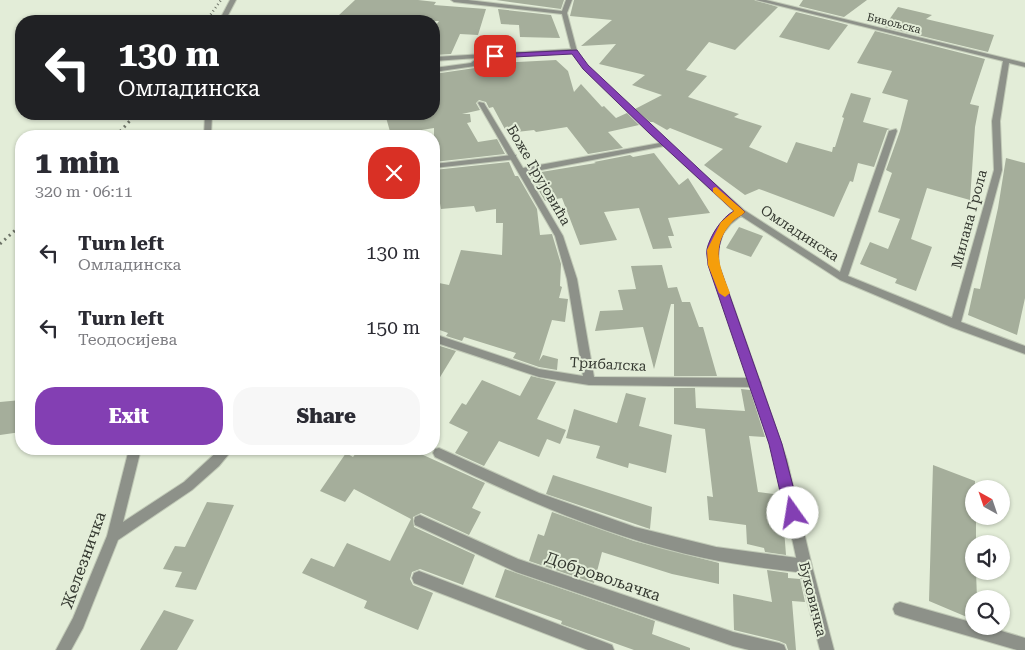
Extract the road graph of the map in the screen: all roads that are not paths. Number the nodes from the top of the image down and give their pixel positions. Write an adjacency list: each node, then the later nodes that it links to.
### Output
1 (233, 0): 6 (street)
2 (454, 0): 5 (street)
3 (569, 0): 5 (street)
4 (759, 0): 10 (street, Бивољска)
5 (564, 13): 7 (street, Омладинска)
6 (225, 15)
7 (574, 51): 8 (street); 15 (street, Омладинска)
8 (482, 57): 9 (street); 12 (street)
9 (440, 60)
10 (1006, 60): 11 (street, Бивољска); 21 (street, Милана Грола)
11 (1025, 65)
12 (440, 69)
13 (481, 103): 16 (street, Боже Грујовића)
14 (893, 131): 20 (street)
15 (665, 144): 18 (street); 19 (street, Омладинска)
16 (512, 156): 17 (street); 18 (street, Боже Грујовића)
17 (440, 165)
18 (522, 171): 24 (street, Боже Грујовића)
19 (741, 212): 20 (street, Омладинска); 25 (street, Буковичка)
20 (844, 278): 21 (street, Омладинска)
21 (955, 324): 23 (street, Омладинска)
22 (440, 340): 24 (street, Трибалска)
23 (1025, 350)
24 (589, 381): 25 (street, Трибалска)
25 (756, 383): 31 (street, Буковичка)
26 (440, 453): 31 (street)
27 (133, 455): 30 (street, Железничка)
28 (222, 455): 30 (street)
29 (420, 521): 37 (street, Добровољачка)
30 (113, 536): 35 (street, Железничка)
31 (805, 566): 38 (street, Буковичка)
32 (419, 578): 36 (street)
33 (900, 609): 34 (street)
34 (1025, 645)
35 (63, 650)
36 (606, 650)
37 (779, 650)
38 (827, 650)

